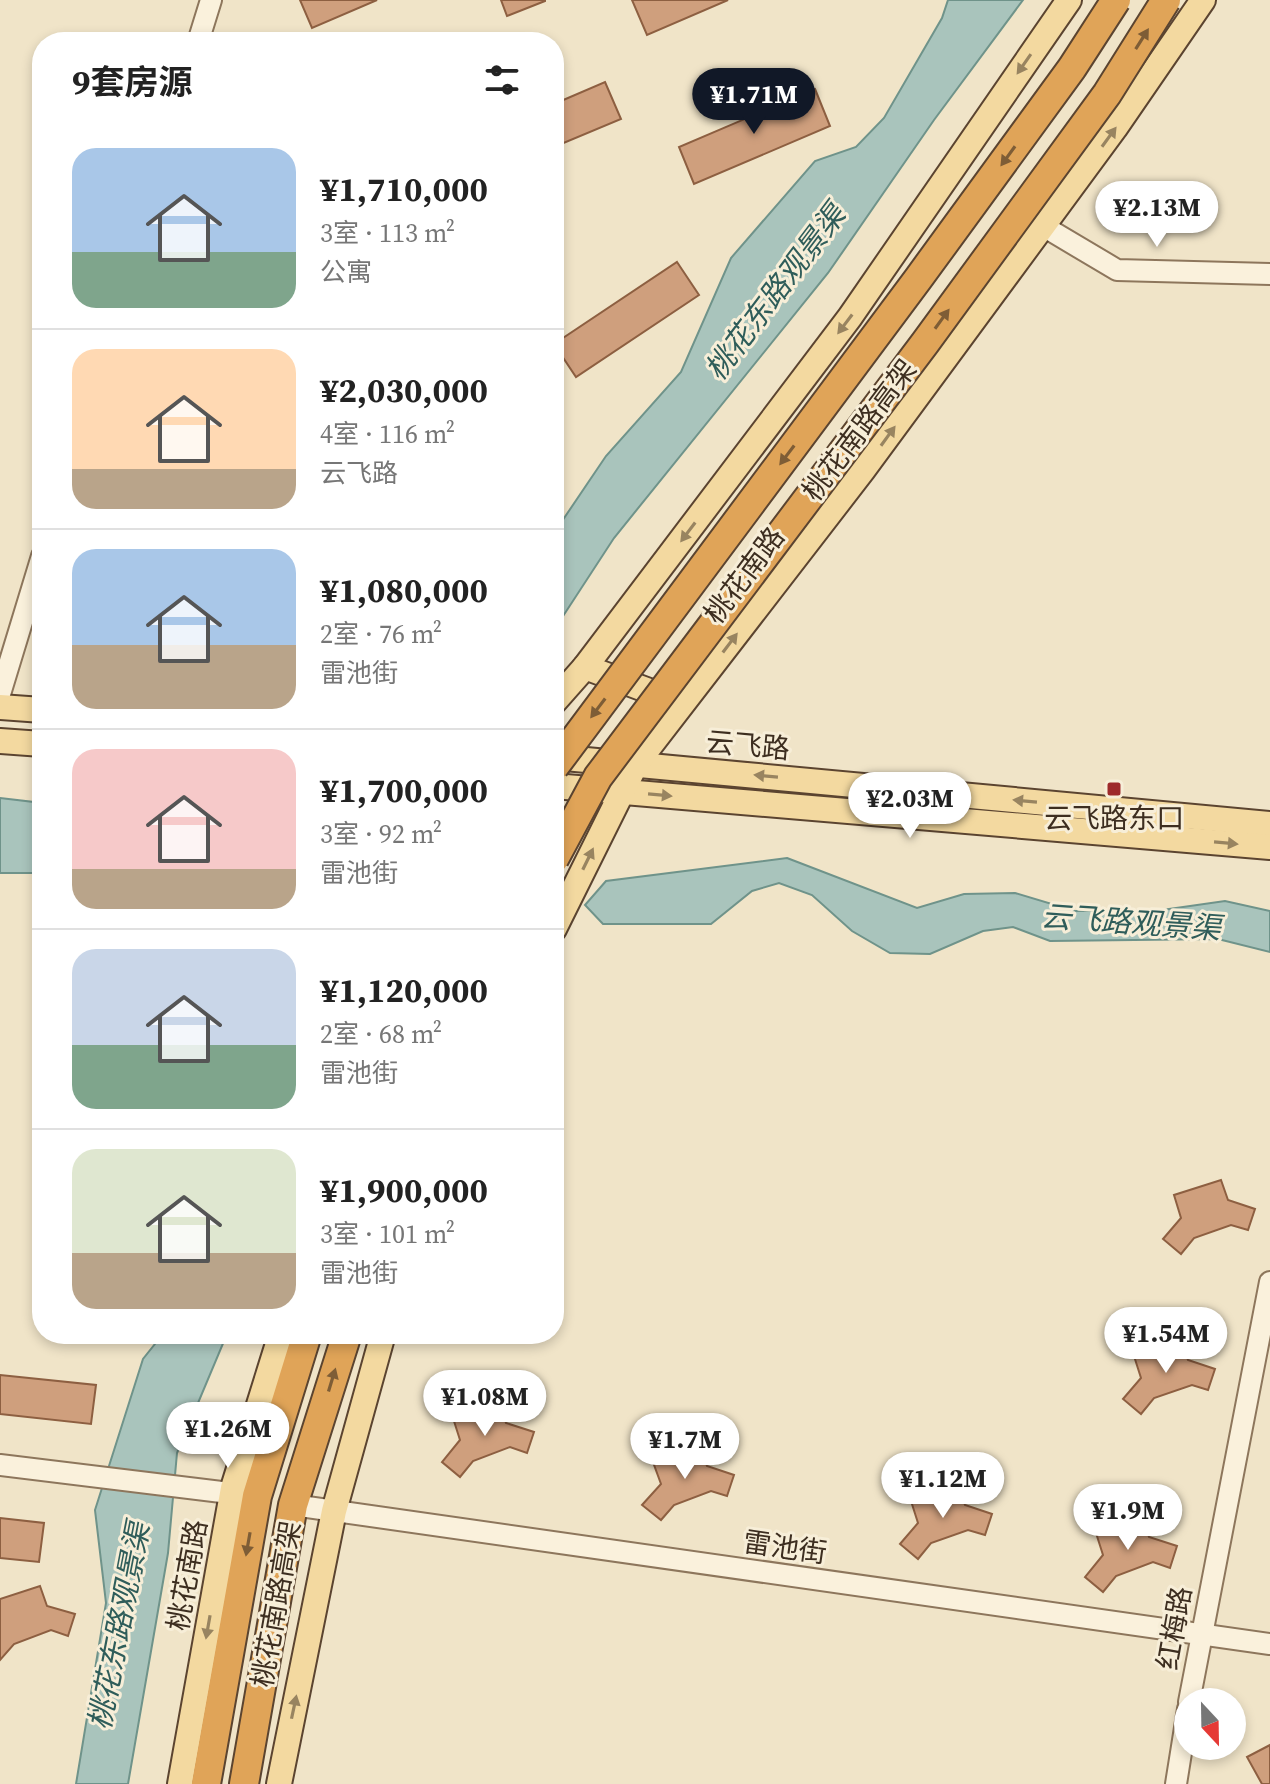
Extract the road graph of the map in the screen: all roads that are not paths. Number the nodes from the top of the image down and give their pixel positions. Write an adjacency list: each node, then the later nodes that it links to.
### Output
1 (211, 0): 6 (street)
2 (1069, 0): 10 (main road, one-way to 10)
3 (1116, 0): 18 (highway, 桃花南路高架, one-way to 18, bridge)
4 (1166, 0): 24 (highway, 桃花南路高架, one-way to 4, bridge)
5 (1203, 0): 7 (main road, 桃花南路, one-way to 5)
6 (201, 32)
7 (1043, 226): 8 (street); 13 (main road, 桃花南路, one-way to 7)
8 (1270, 274)
9 (32, 589): 12 (street)
10 (585, 667): 11 (main road); 13 (main road)
11 (564, 691)
12 (0, 694)
13 (683, 704): 20 (main road, 桃花南路)
14 (0, 707): 15 (main road)
15 (32, 709)
16 (0, 741): 17 (main road)
17 (32, 743)
18 (564, 754)
19 (564, 758): 20 (main road, 云飞路)
20 (636, 764): 22 (main road, 桃花南路); 23 (main road, 云飞路, one-way to 20)
21 (564, 787): 22 (main road, 云飞路)
22 (620, 792): 25 (main road, 云飞路, one-way to 25); 26 (main road, 桃花南路, one-way to 22)
23 (1270, 824)
24 (564, 840)
25 (1270, 847)
26 (564, 908)
27 (1270, 1282): 36 (street, 红梅路)
28 (279, 1344): 33 (main road, 桃花南路)
29 (303, 1344): 33 (highway, 桃花南路高架)
30 (344, 1344): 34 (highway, 桃花南路高架, one-way to 30)
31 (380, 1344): 35 (main road)
32 (0, 1465): 33 (street)
33 (245, 1494): 40 (main road, 桃花南路, one-way to 40); 41 (highway, 桃花南路高架, one-way to 41)
34 (293, 1505): 35 (street, 雷池街); 42 (highway, 桃花南路高架)
35 (334, 1511): 36 (street, 雷池街); 43 (main road, one-way to 35)
36 (1200, 1634): 37 (street, 雷池街); 38 (street, 红梅路)
37 (1270, 1644)
38 (1191, 1688)
39 (1180, 1760): 44 (street, 红梅路)
40 (180, 1784)
41 (206, 1784)
42 (244, 1784)
43 (279, 1784)
44 (1176, 1784)

